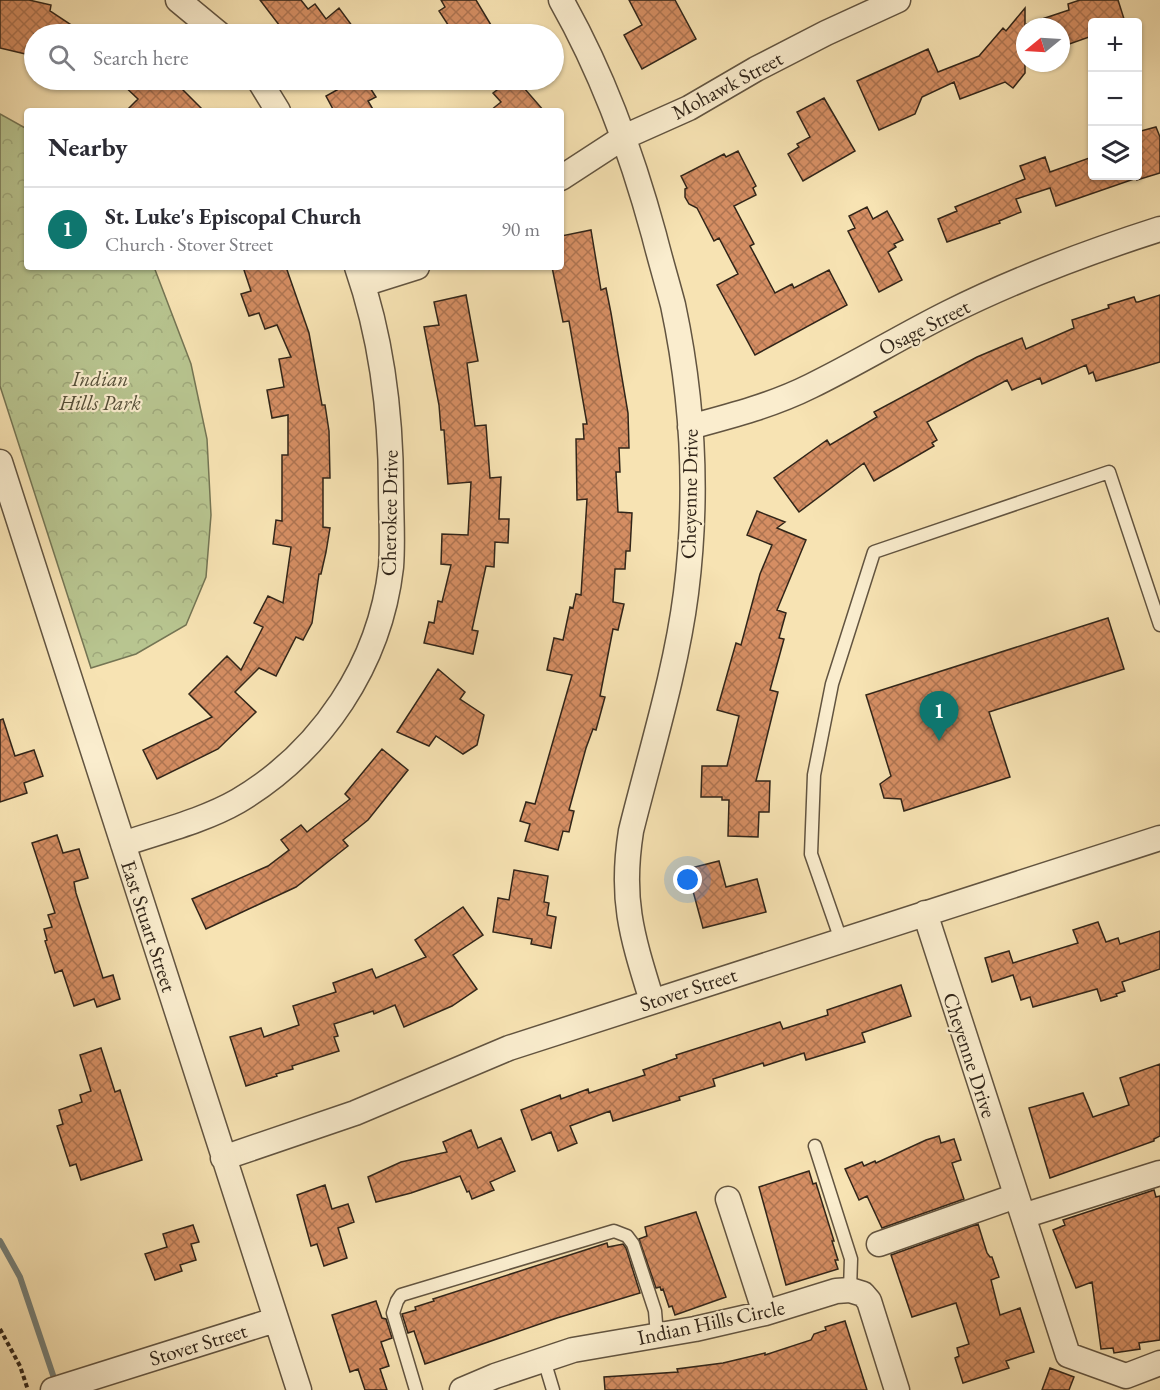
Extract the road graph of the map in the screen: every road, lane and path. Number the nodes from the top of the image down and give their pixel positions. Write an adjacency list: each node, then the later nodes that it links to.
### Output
1 (178, 0): 4 (street)
2 (561, 0): 7 (street, Cheyenne Drive)
3 (898, 0): 7 (street, Mohawk Street)
4 (207, 24)
5 (265, 90): 6 (street)
6 (277, 108)
7 (624, 137): 8 (street, Mohawk Street); 12 (street, Cheyenne Drive)
8 (564, 176)
9 (1160, 229): 12 (street, Osage Street)
10 (396, 270): 11 (street)
11 (360, 275): 17 (street, Cherokee Drive)
12 (690, 427): 20 (street, Cheyenne Drive)
13 (0, 462): 14 (street, East Stuart Street)
14 (9, 524): 17 (street, East Stuart Street)
15 (1160, 625): 19 (lane)
16 (1160, 838): 18 (street, Stover Street)
17 (123, 844): 22 (street, East Stuart Street)
18 (925, 913): 19 (street, Stover Street); 25 (street, Cheyenne Drive)
19 (841, 940): 20 (street, Stover Street)
20 (652, 1001): 22 (street, Stover Street)
21 (815, 1146): 27 (lane)
22 (223, 1158): 29 (street, East Stuart Street)
23 (1160, 1173): 25 (street)
24 (728, 1199): 28 (street)
25 (1019, 1206): 26 (street); 33 (street, Cheyenne Drive)
26 (879, 1244)
27 (849, 1290): 28 (street, Indian Hills Circle); 40 (street)
28 (765, 1313): 31 (street, Indian Hills Circle)
29 (276, 1320): 34 (street, Stover Street); 36 (street, East Stuart Street)
30 (0, 1329): 35 (path)
31 (657, 1335): 32 (street, Indian Hills Circle); 37 (lane)
32 (544, 1360): 38 (street, Indian Hills Circle); 39 (lane)
33 (1160, 1364)
34 (62, 1387)
35 (28, 1390)
36 (299, 1390)
37 (416, 1390)
38 (462, 1390)
39 (553, 1390)
40 (897, 1390)

